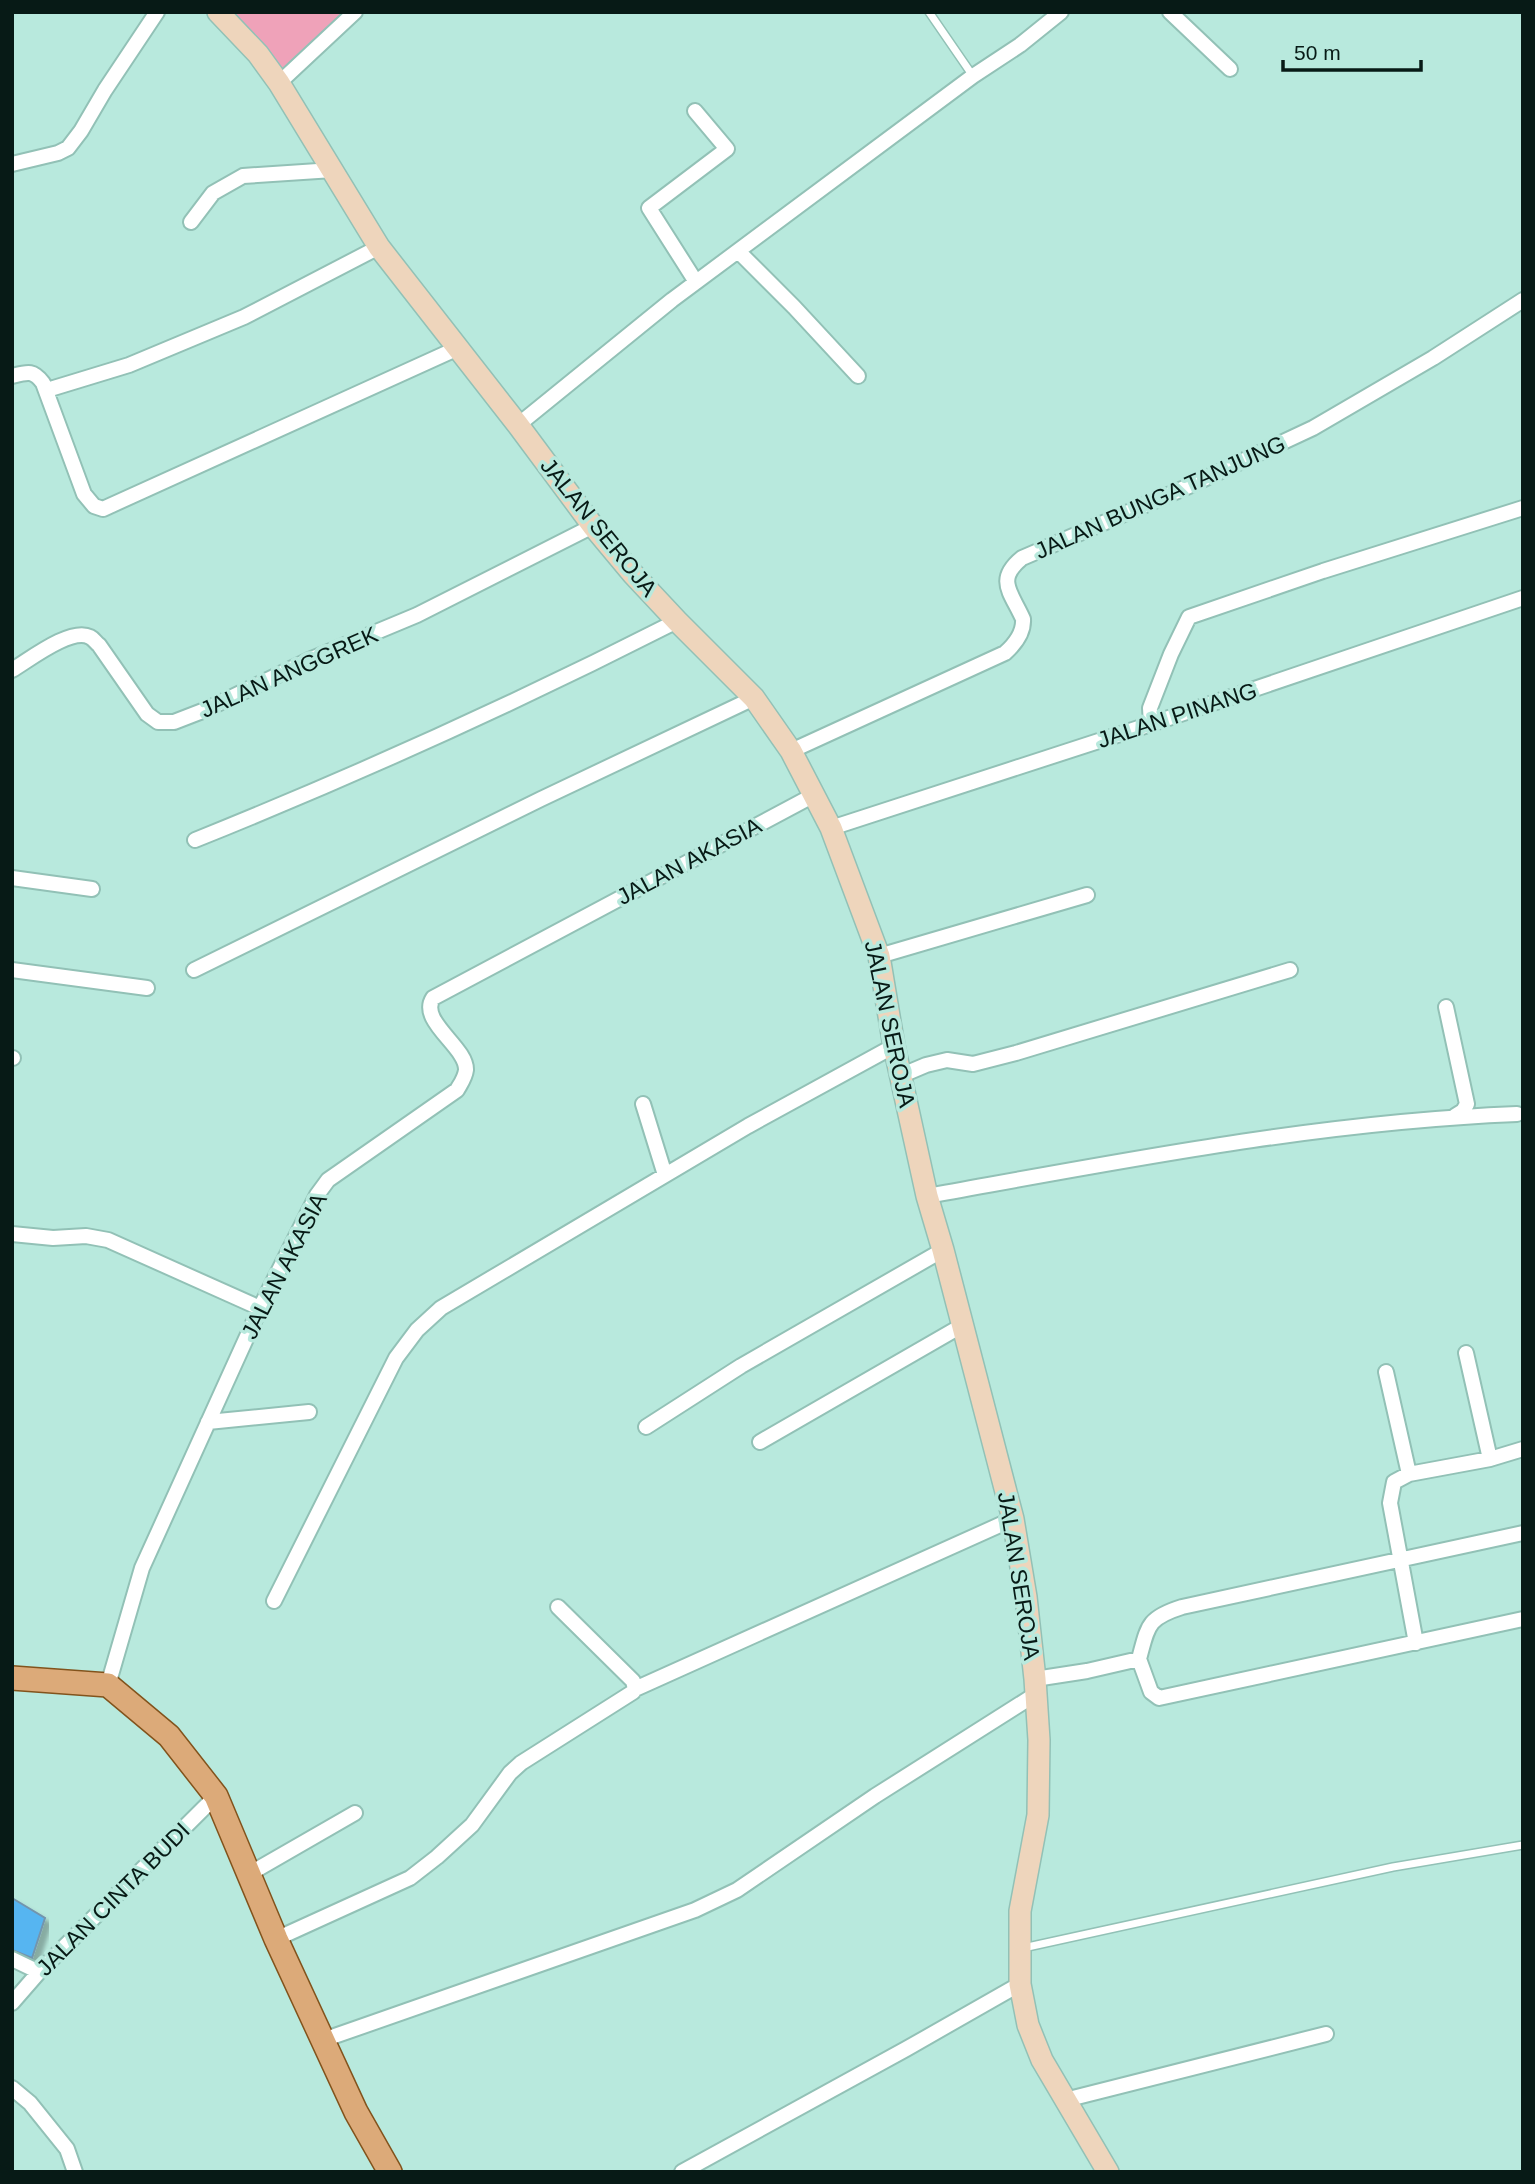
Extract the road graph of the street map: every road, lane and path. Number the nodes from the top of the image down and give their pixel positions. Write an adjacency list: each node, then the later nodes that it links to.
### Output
1 (157, 12): 11 (street)
2 (218, 12): 9 (street, JALAN SEROJA)
3 (355, 12): 9 (street)
4 (929, 12): 8 (lane)
5 (1061, 12): 8 (street)
6 (1170, 12): 7 (street)
7 (1230, 69)
8 (974, 76): 15 (street)
9 (279, 83): 12 (street, JALAN SEROJA)
10 (695, 111): 16 (street)
11 (12, 164)
12 (333, 170): 13 (street); 14 (street, JALAN SEROJA)
13 (191, 222)
14 (379, 247): 18 (street, JALAN SEROJA); 21 (street)
15 (738, 251): 16 (street); 20 (street)
16 (696, 282): 22 (street)
17 (1523, 300): 30 (street, JALAN BUNGA TANJUNG)
18 (458, 348): 21 (street); 22 (street, JALAN SEROJA)
19 (12, 376): 21 (street)
20 (858, 376)
21 (47, 390)
22 (518, 425): 24 (street, JALAN SEROJA)
23 (1523, 508): 29 (street)
24 (593, 526): 26 (street, JALAN SEROJA); 27 (street, JALAN ANGGREK)
25 (1523, 598): 29 (street, JALAN PINANG)
26 (677, 621): 28 (street, JALAN SEROJA); 33 (street)
27 (12, 670)
28 (754, 698): 30 (street, JALAN SEROJA); 39 (street)
29 (1151, 724): 32 (street, JALAN PINANG)
30 (791, 751): 31 (street, JALAN SEROJA)
31 (814, 795): 32 (street, JALAN SEROJA); 52 (street, JALAN AKASIA)
32 (831, 828): 37 (street, JALAN SEROJA)
33 (195, 840)
34 (12, 878): 35 (street)
35 (92, 889)
36 (1087, 895): 37 (street)
37 (879, 956): 43 (street, JALAN SEROJA)
38 (12, 970): 41 (street)
39 (194, 970)
40 (1290, 970): 44 (street)
41 (147, 988)
42 (1446, 1007): 47 (street)
43 (894, 1046): 44 (street, JALAN SEROJA); 48 (street)
44 (900, 1076): 49 (street, JALAN SEROJA)
45 (643, 1104): 48 (street)
46 (1517, 1114): 47 (street)
47 (1455, 1116): 49 (street)
48 (665, 1175): 66 (street)
49 (927, 1196): 51 (street, JALAN SEROJA)
50 (12, 1234): 52 (street)
51 (943, 1250): 53 (street, JALAN SEROJA); 58 (street)
52 (260, 1308): 57 (street, JALAN AKASIA)
53 (962, 1325): 59 (street); 63 (street, JALAN SEROJA)
54 (1466, 1353): 61 (street)
55 (1386, 1372): 62 (street)
56 (309, 1412): 57 (street)
57 (208, 1422): 72 (street, JALAN AKASIA)
58 (646, 1427)
59 (760, 1442)
60 (1523, 1450): 61 (street)
61 (1490, 1459): 62 (street)
62 (1409, 1474): 65 (street)
63 (1013, 1519): 73 (street, JALAN SEROJA); 74 (street)
64 (1523, 1532): 65 (street)
65 (1399, 1559): 69 (street); 70 (street)
66 (274, 1601)
67 (558, 1607): 74 (street)
68 (1523, 1619): 69 (street)
69 (1416, 1643): 70 (street)
70 (1139, 1659): 73 (street)
71 (12, 1678): 72 (main road)
72 (108, 1685): 75 (main road)
73 (1036, 1686): 80 (street, JALAN SEROJA); 86 (street)
74 (635, 1689): 79 (street)
75 (216, 1796): 78 (main road); 82 (street, JALAN CINTA BUDI)
76 (355, 1813): 78 (street)
77 (1523, 1845): 80 (lane)
78 (249, 1874): 79 (main road)
79 (276, 1939): 86 (main road)
80 (1020, 1949): 83 (street, JALAN SEROJA)
81 (12, 1959): 82 (street)
82 (38, 1972): 84 (street, JALAN CINTA BUDI)
83 (1020, 1984): 88 (street, JALAN SEROJA); 91 (street)
84 (12, 2003)
85 (1326, 2034): 88 (street)
86 (323, 2040): 90 (main road)
87 (12, 2088): 89 (street)
88 (1065, 2100): 92 (street, JALAN SEROJA)
89 (75, 2172)
90 (390, 2172)
91 (681, 2172)
92 (1108, 2172)

